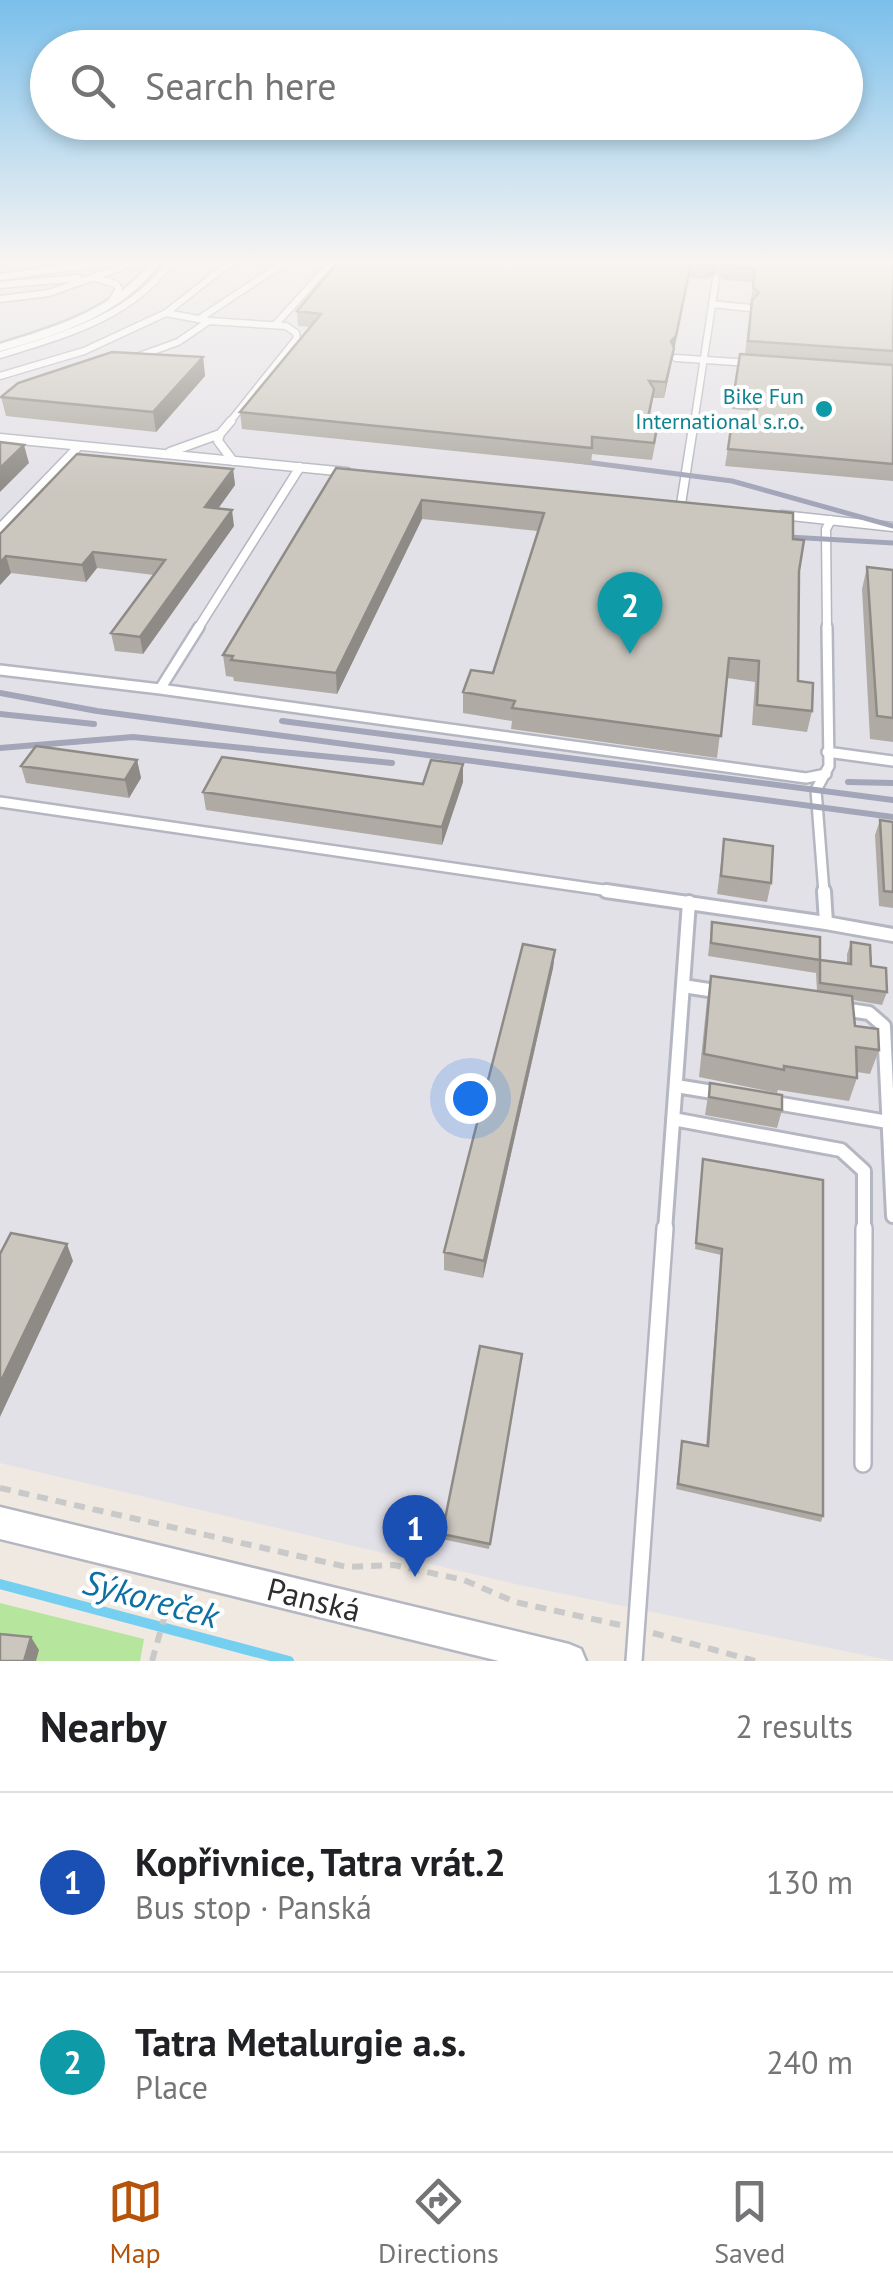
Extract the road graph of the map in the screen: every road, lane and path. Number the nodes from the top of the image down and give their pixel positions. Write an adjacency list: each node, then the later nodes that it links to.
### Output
1 (26, 339): 7 (street)
2 (42, 339): 7 (lane)
3 (113, 339): 12 (lane)
4 (183, 339): 10 (lane)
5 (297, 339): 13 (lane)
6 (708, 339): 9 (lane)
7 (0, 349)
8 (676, 358): 9 (lane)
9 (706, 360): 11 (lane); 21 (lane)
10 (121, 362)
11 (762, 364)
12 (0, 376)
13 (220, 434): 16 (lane); 17 (lane)
14 (0, 438): 15 (lane)
15 (79, 446): 16 (lane); 26 (lane)
16 (163, 454): 17 (lane)
17 (233, 461): 18 (lane)
18 (300, 467): 19 (lane); 28 (lane)
19 (358, 473)
20 (662, 502): 21 (lane)
21 (681, 504): 22 (lane)
22 (700, 506)
23 (775, 514): 24 (lane)
24 (831, 520): 25 (lane); 29 (lane)
25 (893, 526)
26 (0, 528)
27 (0, 670): 28 (lane)
28 (160, 689): 31 (lane)
29 (827, 752): 30 (lane); 31 (lane)
30 (893, 761)
31 (826, 774): 34 (lane)
32 (0, 802): 33 (lane)
33 (689, 902): 34 (lane); 36 (lane)
34 (826, 923): 35 (lane)
35 (893, 936)
36 (683, 986): 37 (lane); 39 (lane)
37 (743, 995)
38 (833, 1008): 43 (lane)
39 (676, 1086): 40 (lane); 42 (lane)
40 (734, 1096)
41 (753, 1099): 43 (lane)
42 (673, 1119): 45 (lane); 49 (lane)
43 (888, 1122): 44 (lane)
44 (893, 1216)
45 (863, 1464)
46 (0, 1488): 49 (path)
47 (0, 1523): 52 (street, Panská)
48 (163, 1615): 50 (path)
49 (636, 1628): 53 (lane); 54 (path)
50 (157, 1636): 51 (path)
51 (152, 1661)
52 (570, 1661)
53 (634, 1661)
54 (755, 1661)

